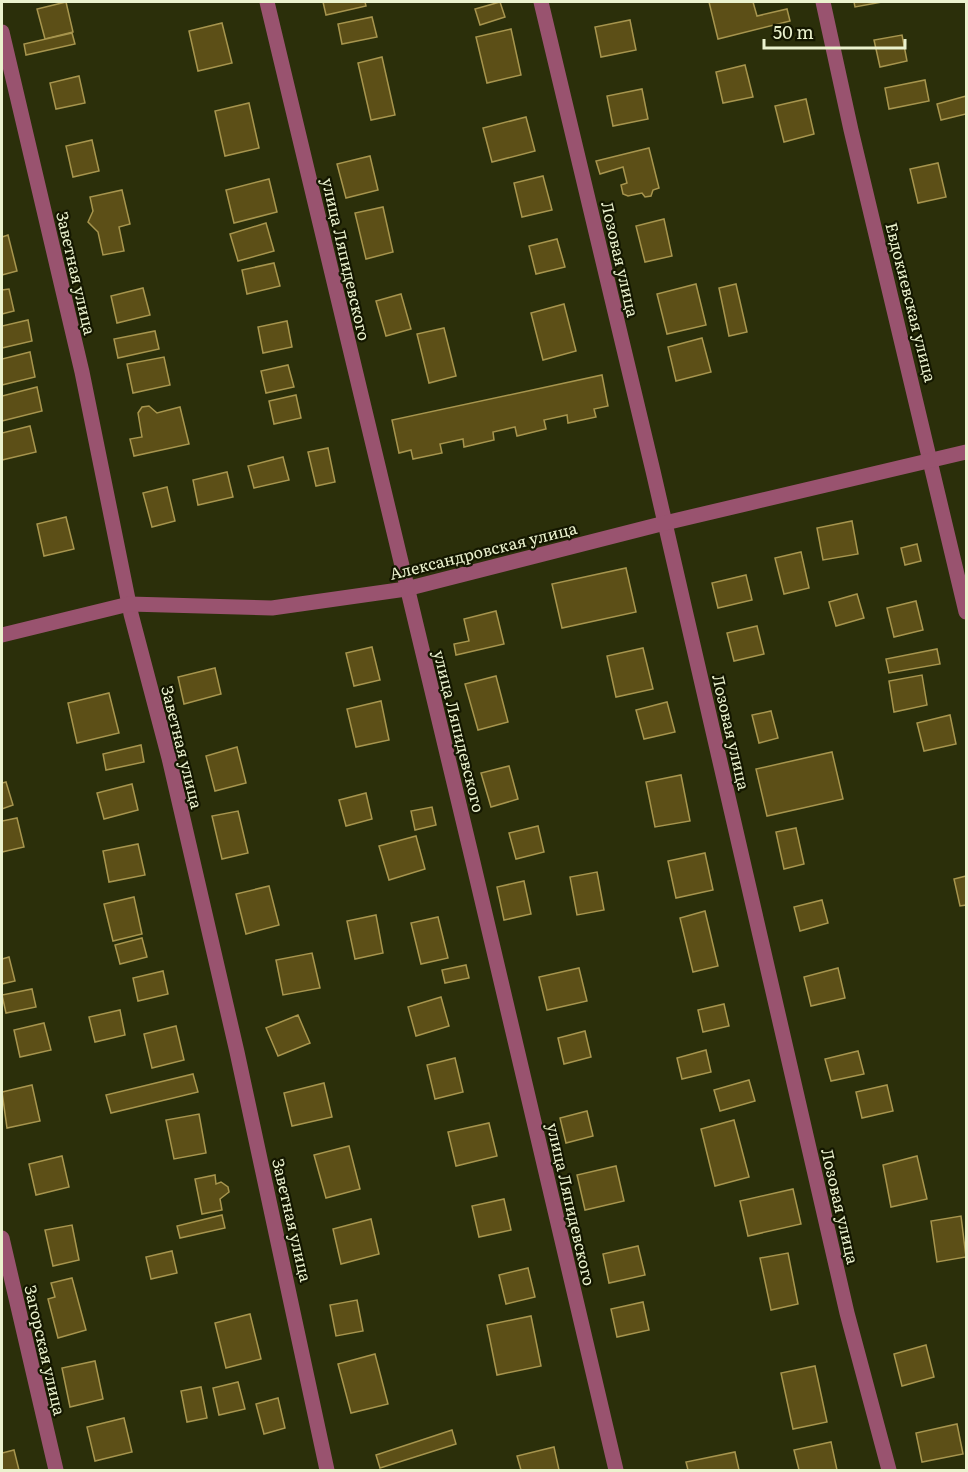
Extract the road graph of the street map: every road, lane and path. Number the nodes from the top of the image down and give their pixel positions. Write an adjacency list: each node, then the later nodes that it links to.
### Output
1 (267, 2): 8 (street, улица Ляпидевского)
2 (541, 2): 7 (street, Лозовая улица)
3 (824, 2): 6 (street, Евдокиевская улица)
4 (2, 32): 9 (street, Заветная улица)
5 (966, 452): 6 (street, Александровская улица)
6 (932, 461): 7 (street, Александровская улица); 10 (street, Евдокиевская улица)
7 (665, 523): 8 (street, Александровская улица); 16 (street, Лозовая улица)
8 (406, 589): 9 (street, Александровская улица); 15 (street, улица Ляпидевского)
9 (129, 604): 11 (street, Александровская улица); 14 (street, Заветная улица)
10 (966, 612)
11 (2, 635)
12 (2, 1238): 13 (street, Загорская улица)
13 (56, 1470)
14 (327, 1470)
15 (616, 1470)
16 (889, 1470)

